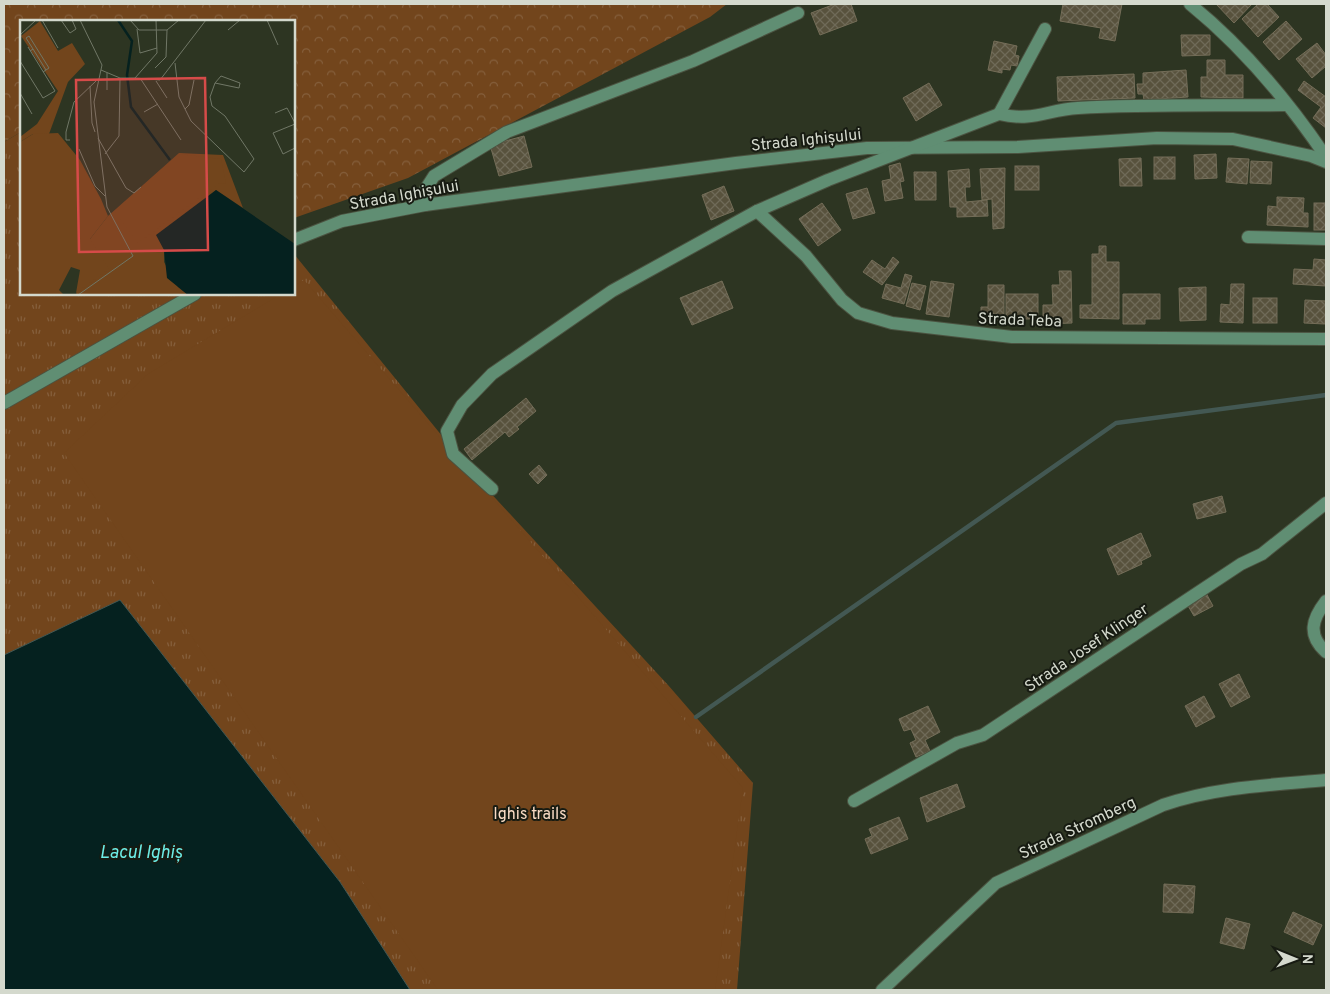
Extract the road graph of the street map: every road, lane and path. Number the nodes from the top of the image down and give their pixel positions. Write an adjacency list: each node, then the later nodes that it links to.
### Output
1 (1190, 4): 4 (street)
2 (798, 13): 9 (street)
3 (1045, 28): 5 (street)
4 (1287, 105): 5 (street); 7 (street)
5 (999, 114): 6 (street)
6 (910, 149): 8 (street, Strada Ighișului); 9 (street, Strada Ighișului); 10 (street)
7 (1326, 157)
8 (1326, 162)
9 (425, 205): 13 (street, Strada Ighișului)
10 (757, 211): 15 (street, Strada Teba); 17 (street)
11 (1248, 237): 12 (street)
12 (1326, 239)
13 (295, 240)
14 (193, 295): 16 (street)
15 (1326, 338)
16 (4, 403)
17 (492, 489)
18 (1326, 503): 22 (street, Strada Josef Klinger)
19 (1326, 601): 20 (street)
20 (1326, 652)
21 (1326, 780): 23 (street, Strada Stromberg)
22 (854, 801)
23 (882, 990)

